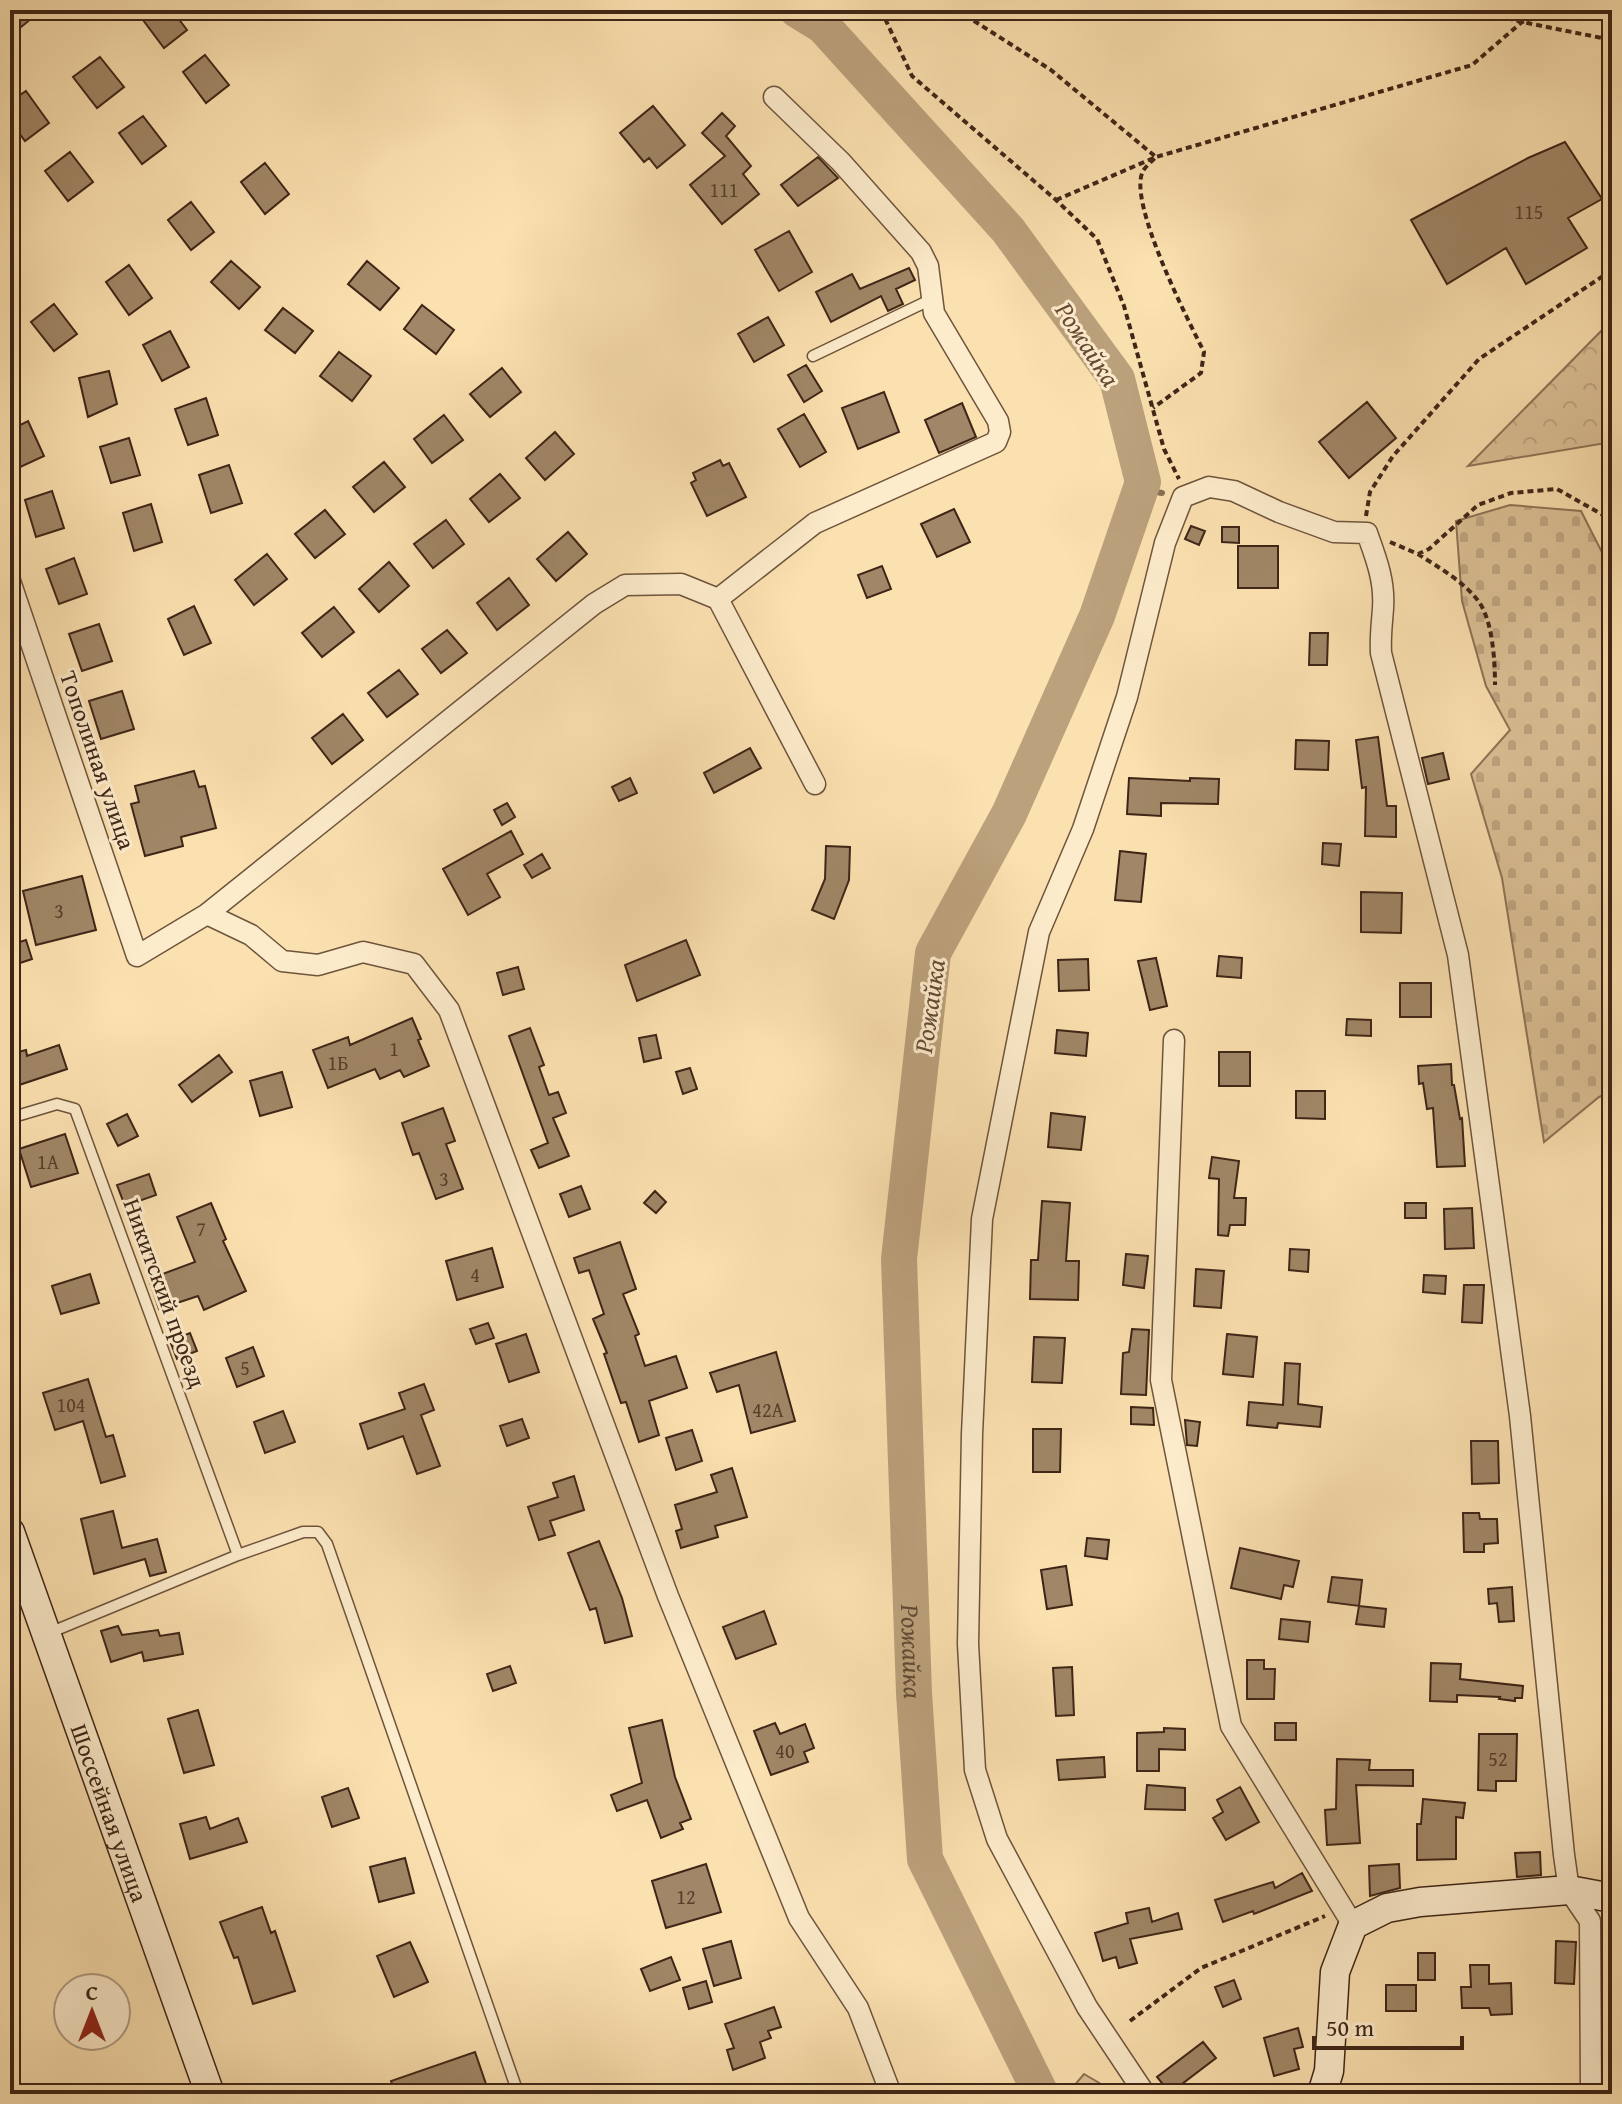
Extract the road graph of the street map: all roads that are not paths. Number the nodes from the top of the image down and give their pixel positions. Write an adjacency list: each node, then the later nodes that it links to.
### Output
1 (774, 97): 2 (street)
2 (932, 299): 3 (lane); 5 (street)
3 (813, 356)
4 (10, 581): 7 (street, Тополиная улица)
5 (718, 599): 6 (street); 7 (street)
6 (815, 784)
7 (207, 914): 18 (street)
8 (1174, 1040): 15 (street)
9 (10, 1118): 11 (lane, Никитский проезд)
10 (10, 1532): 12 (street, Шоссейная улица)
11 (238, 1555): 12 (lane); 16 (lane)
12 (47, 1635): 17 (street, Шоссейная улица)
13 (1569, 1890): 14 (street); 15 (street); 19 (street); 21 (street)
14 (1612, 1898)
15 (1348, 1917): 20 (street)
16 (517, 2090)
17 (210, 2094)
18 (891, 2094)
19 (1145, 2094)
20 (1322, 2094)
21 (1591, 2094)

